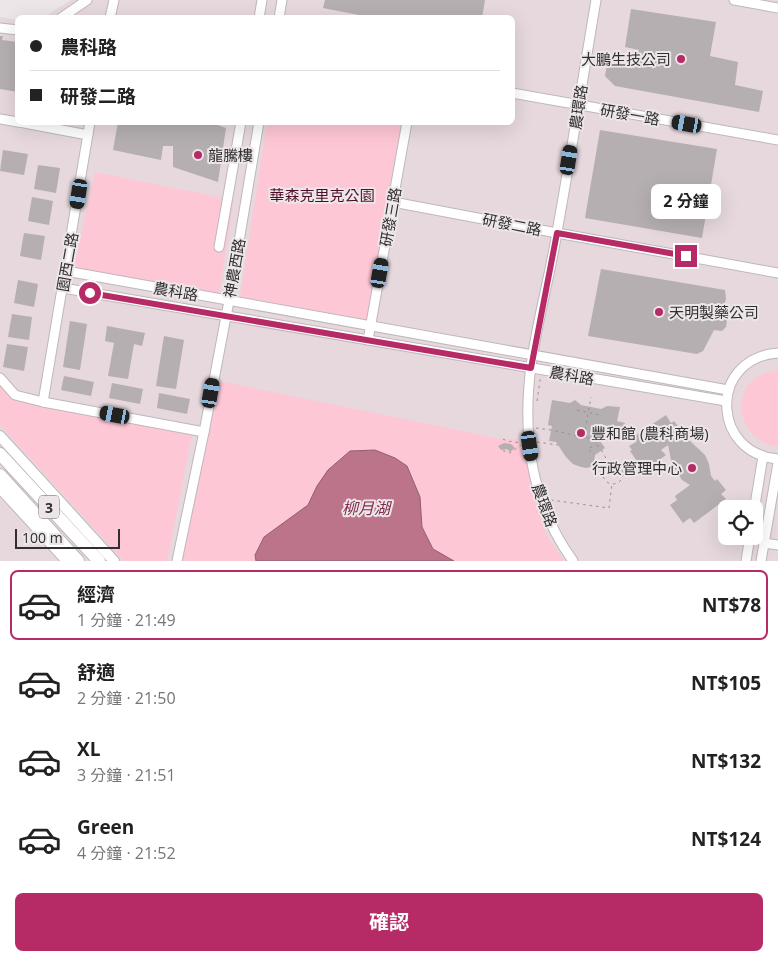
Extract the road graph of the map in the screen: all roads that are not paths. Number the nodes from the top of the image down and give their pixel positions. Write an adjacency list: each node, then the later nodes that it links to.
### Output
1 (87, 0): 8 (street)
2 (114, 0): 9 (street)
3 (262, 0): 10 (street)
4 (282, 0): 11 (street)
5 (596, 0): 15 (street, 農環路)
6 (734, 0): 7 (street)
7 (778, 8)
8 (64, 15)
9 (111, 15)
10 (260, 15)
11 (280, 15)
12 (0, 28): 13 (street)
13 (15, 30)
14 (515, 94): 15 (street, 研發一路)
15 (578, 105): 24 (street, 研發一路); 26 (street, 農環路)
16 (0, 119): 17 (street)
17 (15, 122)
18 (34, 125): 23 (street)
19 (90, 125): 23 (street, 園西二路)
20 (240, 125): 27 (street)
21 (258, 125): 31 (street, 神農西路)
22 (406, 125): 25 (street, 研發三路)
23 (88, 135): 28 (street, 園西二路)
24 (778, 140)
25 (393, 202): 26 (street, 研發二路); 33 (street, 研發三路)
26 (557, 233): 29 (street, 研發二路); 36 (street, 農環路)
27 (219, 247)
28 (66, 272): 30 (street, 園西二路); 31 (street, 農科路)
29 (778, 273)
30 (63, 288): 32 (street, 農科路); 41 (street, 園西二路)
31 (229, 301): 32 (street, 神農西路); 33 (street, 農科路)
32 (226, 316): 34 (street, 農科路); 42 (street, 神農西路)
33 (371, 326): 34 (street, 研發三路); 36 (street, 農科路)
34 (368, 340): 37 (street, 農科路)
35 (778, 353): 39 (street)
36 (533, 355): 37 (street, 農環路); 39 (street, 農科路)
37 (531, 368): 40 (street, 農科路); 59 (street, 農環路)
38 (0, 378): 41 (street)
39 (728, 390): 40 (street)
40 (726, 401): 45 (street)
41 (43, 402): 42 (street)
42 (204, 432): 58 (street, 神農西路)
43 (0, 436): 57 (main road)
44 (0, 454): 56 (highway, 3)
45 (763, 456): 46 (street); 50 (street)
46 (778, 459)
47 (778, 463): 51 (street)
48 (0, 475): 55 (highway, 3)
49 (0, 488): 54 (main road)
50 (756, 500)
51 (764, 543): 53 (street); 61 (street)
52 (749, 545): 60 (street)
53 (778, 545)
54 (67, 561)
55 (78, 561)
56 (99, 561)
57 (114, 561)
58 (177, 561)
59 (573, 561)
60 (746, 561)
61 (761, 561)

